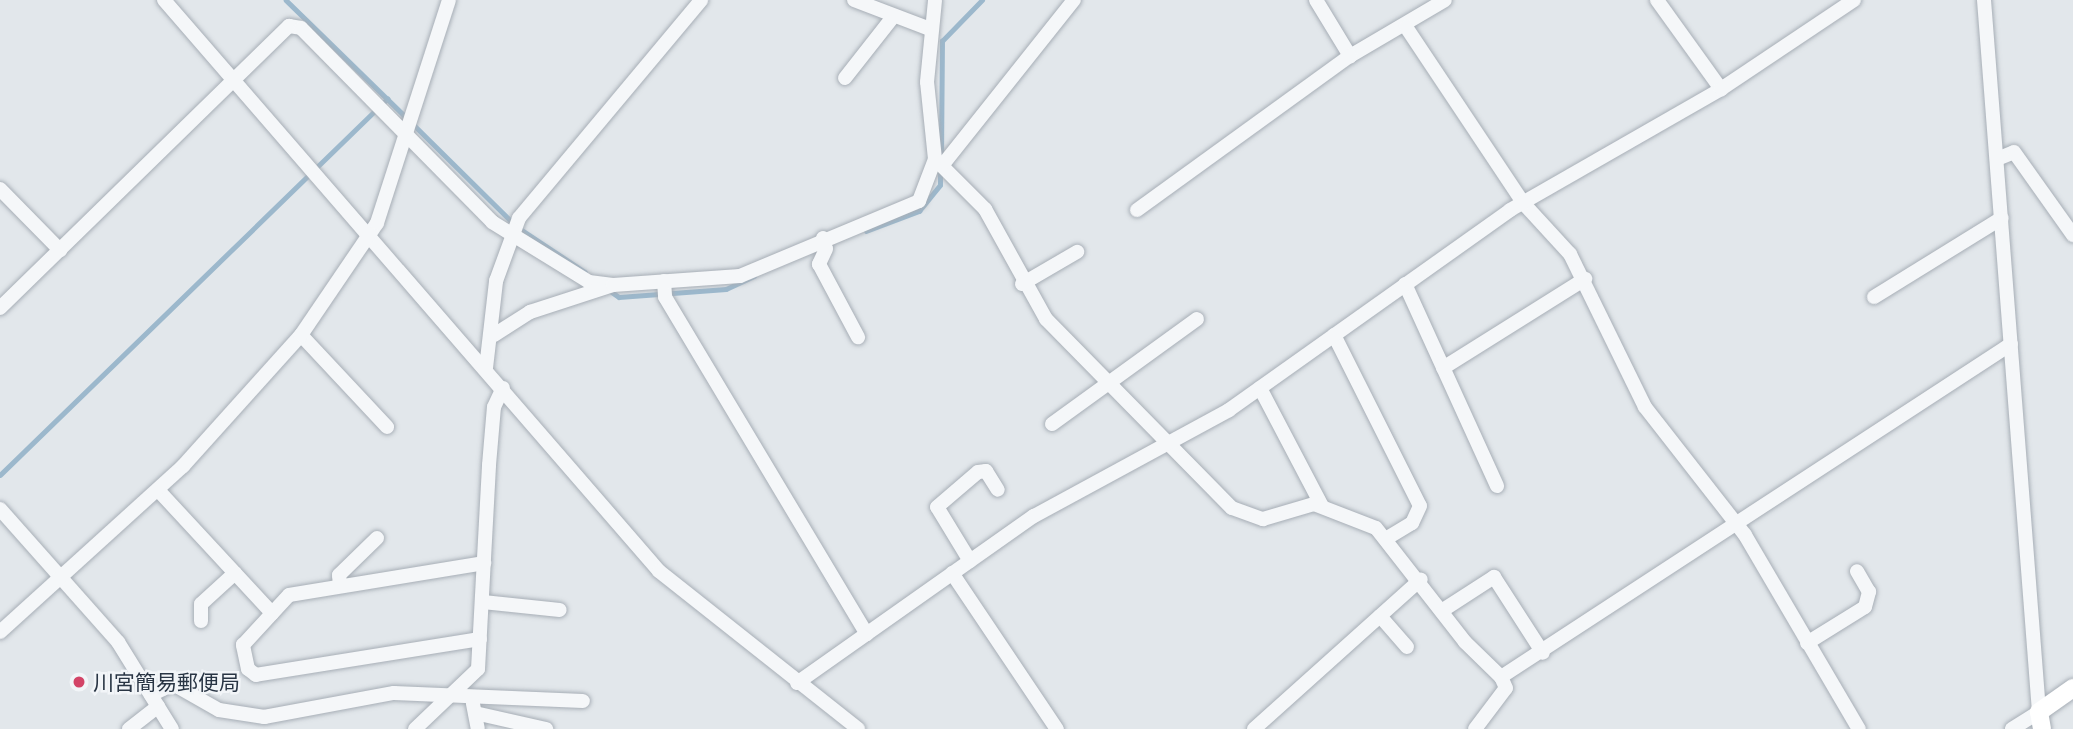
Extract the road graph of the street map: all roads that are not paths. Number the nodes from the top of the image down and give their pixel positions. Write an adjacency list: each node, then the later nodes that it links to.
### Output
1 (164, 0): 17 (street)
2 (449, 0): 19 (street)
3 (701, 0): 28 (street)
4 (854, 0): 12 (street)
5 (935, 0): 14 (street)
6 (1074, 0): 21 (street)
7 (1316, 0): 15 (street)
8 (1445, 0): 13 (street)
9 (1657, 0): 18 (street)
10 (1854, 0): 18 (street)
11 (1984, 0): 20 (street)
12 (893, 17): 14 (street); 16 (street)
13 (1406, 27): 15 (street); 23 (street)
14 (930, 29): 21 (street)
15 (1350, 57): 24 (street)
16 (845, 78)
17 (234, 80): 19 (street); 26 (street); 30 (street)
18 (1721, 89): 23 (street)
19 (410, 137): 26 (street); 28 (street)
20 (1997, 159): 25 (street); 27 (street)
21 (940, 161): 29 (street); 34 (street)
22 (0, 189): 30 (street)
23 (1524, 204): 32 (street); 36 (street)
24 (1138, 210)
25 (2002, 218): 37 (street); 44 (street)
26 (369, 235): 40 (street); 45 (street)
27 (2073, 235)
28 (510, 236): 35 (street); 41 (street)
29 (822, 238): 33 (street); 43 (street)
30 (60, 250): 38 (street)
31 (1077, 252): 34 (street)
32 (1585, 279): 46 (street); 58 (street)
33 (664, 281): 35 (street); 76 (street)
34 (1022, 284): 47 (street)
35 (613, 285): 41 (street)
36 (1405, 285): 42 (street); 46 (street)
37 (1874, 297)
38 (0, 309)
39 (1197, 319): 47 (street)
40 (301, 335): 51 (street); 54 (street)
41 (494, 335): 45 (street)
42 (1334, 335): 49 (street); 60 (street)
43 (858, 337)
44 (2011, 344): 58 (street); 88 (street)
45 (486, 368): 48 (street)
46 (1443, 368): 53 (street)
47 (1110, 385): 50 (street); 52 (street)
48 (503, 388): 62 (street); 82 (street)
49 (1260, 388): 52 (street); 56 (street)
50 (1052, 424)
51 (387, 427)
52 (1167, 442): 56 (street); 61 (street)
53 (1497, 486)
54 (158, 490): 64 (street); 66 (street)
55 (998, 490): 61 (street)
56 (1322, 506): 60 (street)
57 (0, 509): 66 (street)
58 (1734, 525): 78 (street); 80 (street)
59 (377, 538): 68 (street)
60 (1387, 538): 67 (street)
61 (971, 561): 65 (street)
62 (485, 563): 68 (street); 69 (street)
63 (1857, 571): 78 (street)
64 (235, 573): 72 (street); 74 (street)
65 (952, 573): 76 (street); 96 (street)
66 (63, 575): 75 (street); 86 (street)
67 (1421, 579): 71 (street); 73 (street)
68 (340, 586): 72 (street)
69 (483, 602): 70 (street); 77 (street)
70 (560, 610)
71 (1443, 610): 80 (street); 81 (street)
72 (272, 613): 77 (street)
73 (1380, 616): 79 (street); 97 (street)
74 (201, 621)
75 (0, 632)
76 (867, 634): 82 (street)
77 (480, 639): 84 (street)
78 (1807, 643): 99 (street)
79 (1407, 647)
80 (1543, 653): 81 (street)
81 (1501, 677): 98 (street)
82 (797, 683): 95 (street)
83 (2073, 688): 88 (main road)
84 (446, 694): 85 (street); 89 (street); 93 (street)
85 (471, 696): 87 (street); 90 (street)
86 (155, 700): 89 (street); 91 (street); 92 (street)
87 (583, 701)
88 (2041, 720): 100 (street)
89 (265, 723)
90 (478, 724): 94 (street)
91 (129, 729)
92 (172, 729)
93 (415, 729)
94 (545, 729)
95 (858, 729)
96 (1057, 729)
97 (1254, 729)
98 (1475, 729)
99 (1859, 729)
100 (2012, 729)

